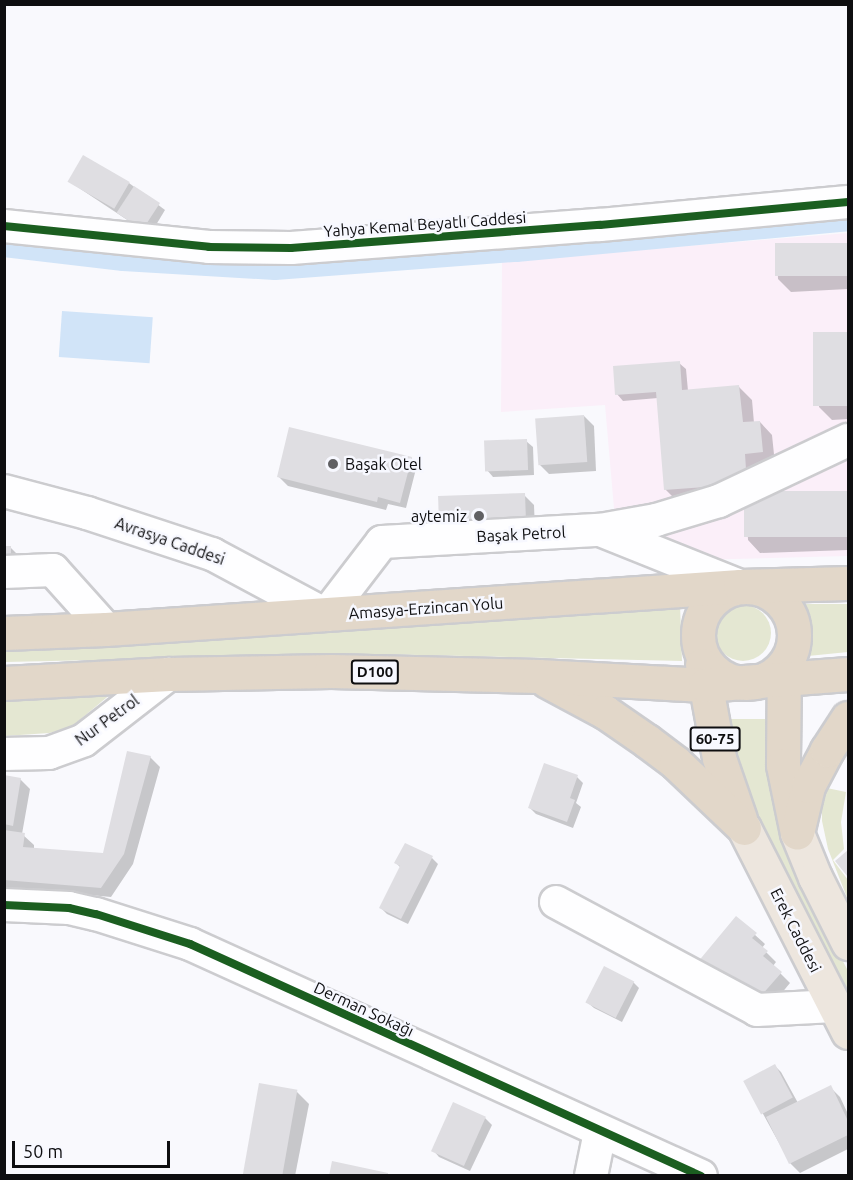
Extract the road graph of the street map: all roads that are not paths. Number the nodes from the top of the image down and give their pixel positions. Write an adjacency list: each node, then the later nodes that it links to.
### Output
1 (849, 202): 2 (street, Yahya Kemal Beyatlı Caddesi)
2 (4, 226)
3 (849, 440): 5 (street)
4 (4, 491): 9 (street, Avrasya Caddesi)
5 (600, 530): 8 (street, Başak Petrol); 9 (street, Başak Petrol)
6 (4, 572): 10 (street)
7 (849, 583): 8 (highway, Amasya-Erzincan Yolu)
8 (740, 586): 9 (highway, Amasya-Erzincan Yolu); 12 (highway); 13 (highway)
9 (326, 615): 10 (highway, Amasya-Erzincan Yolu)
10 (106, 629): 11 (highway, Amasya-Erzincan Yolu)
11 (4, 633)
12 (699, 646): 18 (highway); 19 (highway, 60-75)
13 (784, 673): 15 (highway, D100); 18 (highway, D100); 23 (highway)
14 (169, 674): 16 (highway, D100); 17 (highway, D100); 21 (street, Nur Petrol)
15 (849, 674)
16 (538, 676): 19 (highway, D100); 22 (highway)
17 (4, 683)
18 (746, 684): 19 (highway, D100)
19 (705, 685): 22 (highway, 60-75)
20 (849, 718): 23 (highway)
21 (4, 753)
22 (744, 828): 27 (main road, Erek Caddesi / 60-75)
23 (797, 833): 26 (main road)
24 (555, 902): 27 (street)
25 (4, 905): 28 (street, Derman Sokağı)
26 (849, 943)
27 (841, 1019)
28 (600, 1132): 29 (street); 30 (street, Derman Sokağı)
29 (591, 1176)
30 (701, 1176)

